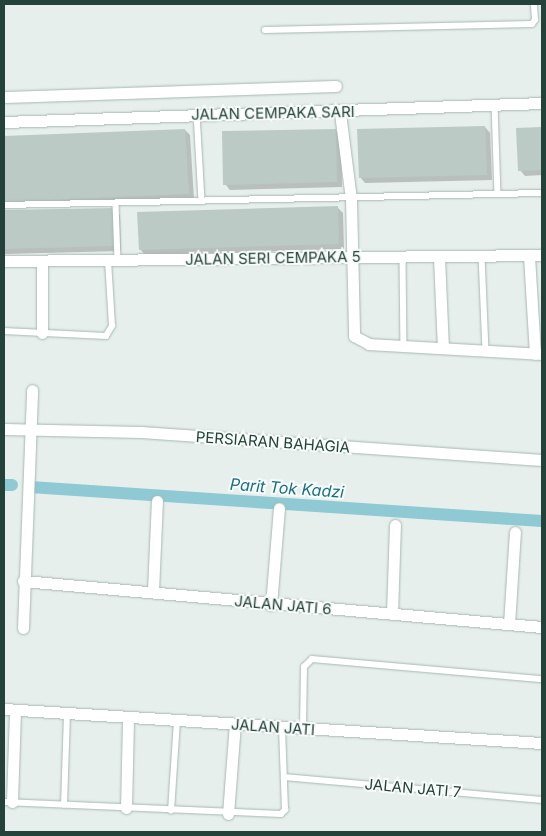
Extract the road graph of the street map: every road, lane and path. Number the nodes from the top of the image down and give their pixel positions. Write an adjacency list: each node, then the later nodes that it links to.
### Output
1 (534, 4): 3 (lane)
2 (542, 12): 3 (lane)
3 (535, 13): 4 (lane)
4 (265, 30)
5 (336, 86): 6 (street)
6 (4, 97)
7 (542, 104): 8 (street, JALAN CEMPAKA SARI)
8 (494, 106): 9 (street, JALAN CEMPAKA SARI); 12 (lane)
9 (340, 113): 10 (street, JALAN CEMPAKA SARI); 14 (street)
10 (197, 114): 11 (street, JALAN CEMPAKA SARI); 15 (lane)
11 (4, 122)
12 (498, 194): 13 (lane); 14 (lane)
13 (542, 194)
14 (351, 199): 15 (lane); 22 (street)
15 (202, 201): 16 (lane)
16 (116, 203): 17 (lane); 24 (lane)
17 (4, 205)
18 (439, 256): 19 (street, JALAN SERI CEMPAKA 5); 23 (street, JALAN SERI CEMPAKA 5); 30 (street)
19 (482, 256): 20 (street, JALAN SERI CEMPAKA 5); 31 (lane)
20 (529, 256): 21 (street, JALAN SERI CEMPAKA 5); 32 (street)
21 (542, 256)
22 (353, 257): 23 (street, JALAN SERI CEMPAKA 5); 24 (street, JALAN SERI CEMPAKA 5); 29 (street)
23 (403, 257): 29 (lane)
24 (113, 260): 26 (street, JALAN SERI CEMPAKA 5); 28 (lane)
25 (4, 261): 26 (street, JALAN SERI CEMPAKA 5)
26 (42, 261): 28 (street)
27 (4, 331): 28 (lane)
28 (42, 332)
29 (404, 346): 30 (street)
30 (443, 348): 31 (street)
31 (486, 351): 32 (street)
32 (539, 354)
33 (32, 390): 35 (street)
34 (4, 429): 35 (street, PERSIARAN BAHAGIA)
35 (31, 431): 36 (street, PERSIARAN BAHAGIA); 41 (street)
36 (542, 460)
37 (157, 501): 42 (street)
38 (279, 508): 43 (street)
39 (396, 525): 44 (street)
40 (515, 532): 45 (street)
41 (23, 581): 42 (street, JALAN JATI 6); 47 (street)
42 (153, 591): 43 (street, JALAN JATI 6)
43 (271, 605): 44 (street, JALAN JATI 6)
44 (392, 614): 45 (street, JALAN JATI 6)
45 (508, 624): 46 (street, JALAN JATI 6)
46 (542, 627)
47 (23, 628)
48 (542, 679): 55 (lane)
49 (9, 709): 50 (street, JALAN JATI); 59 (street)
50 (68, 714): 51 (street, JALAN JATI); 60 (lane)
51 (128, 718): 52 (street, JALAN JATI); 61 (street)
52 (177, 721): 53 (street, JALAN JATI); 62 (lane)
53 (235, 724): 54 (street, JALAN JATI); 63 (street)
54 (282, 728): 55 (street, JALAN JATI); 57 (lane)
55 (302, 729): 56 (street, JALAN JATI)
56 (542, 743)
57 (284, 777): 58 (lane, JALAN JATI 7); 63 (lane)
58 (542, 800)
59 (8, 802): 60 (lane)
60 (64, 805): 61 (lane)
61 (126, 808): 62 (lane)
62 (171, 811): 63 (lane)
63 (228, 814)

